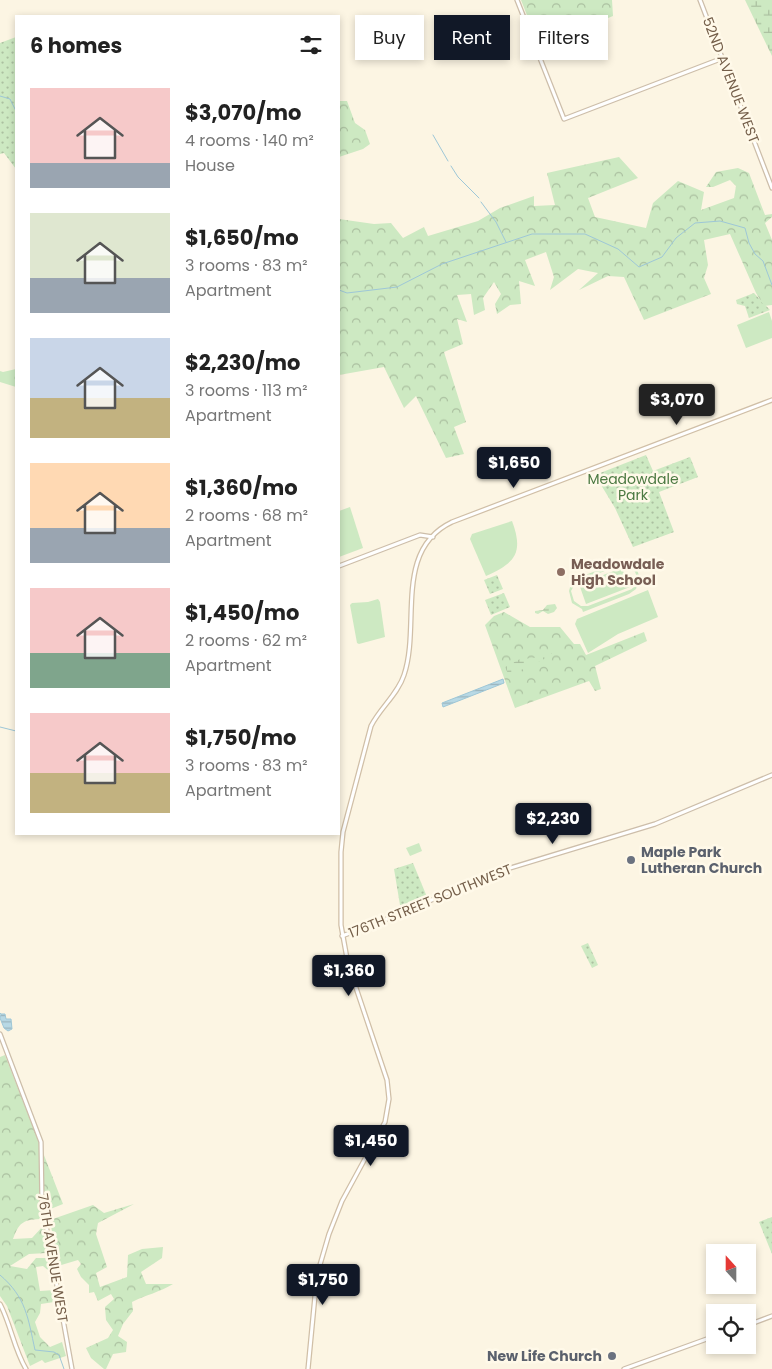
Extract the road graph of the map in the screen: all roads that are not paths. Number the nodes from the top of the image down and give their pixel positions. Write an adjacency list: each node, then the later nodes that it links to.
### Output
1 (517, 0): 3 (street)
2 (700, 0): 3 (street, 52ND AVENUE WEST)
3 (723, 58): 4 (street, 52ND AVENUE WEST)
4 (772, 188)
5 (772, 400): 6 (street)
6 (434, 536): 7 (street); 9 (street)
7 (340, 566)
8 (772, 775): 9 (street, 176TH STREET SOUTHWEST)
9 (342, 936): 17 (street)
10 (0, 1034): 16 (street, 76TH AVENUE WEST)
11 (0, 1304): 15 (street)
12 (772, 1316): 13 (street)
13 (756, 1322)
14 (706, 1339): 18 (street)
15 (26, 1369)
16 (72, 1369)
17 (308, 1369)
18 (624, 1369)

